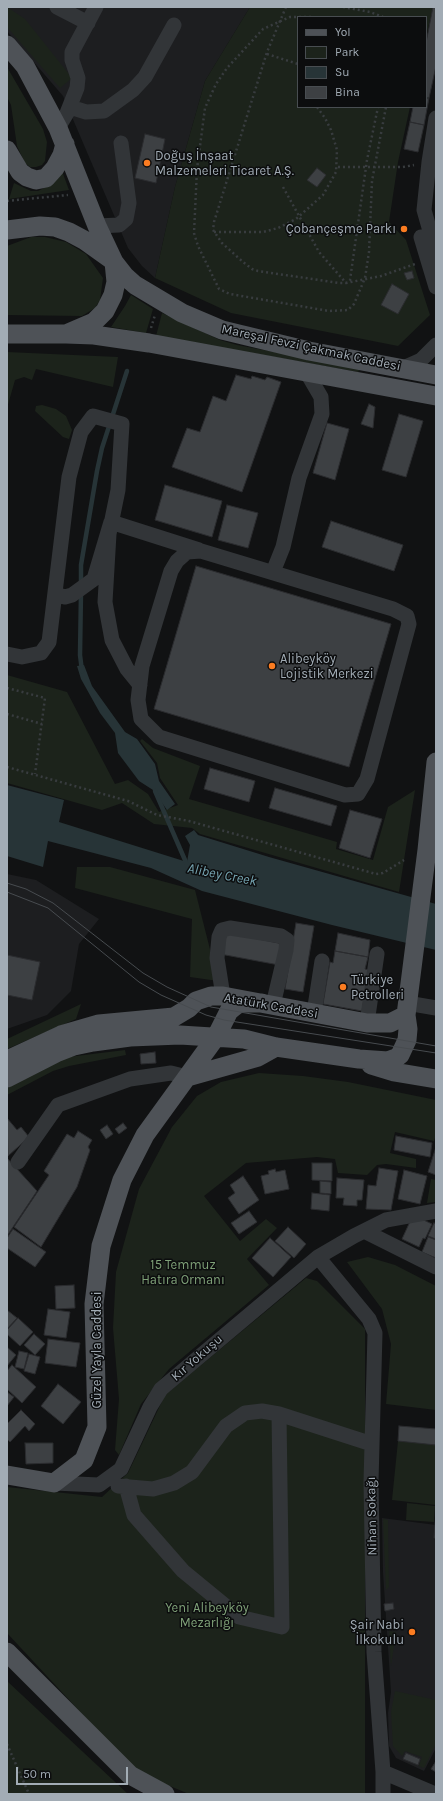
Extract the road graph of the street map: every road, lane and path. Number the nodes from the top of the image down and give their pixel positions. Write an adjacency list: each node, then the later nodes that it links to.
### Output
1 (57, 7): 8 (street)
2 (96, 7): 8 (street)
3 (286, 7): 7 (path)
4 (343, 7): 5 (path)
5 (380, 16)
6 (297, 17): 7 (path)
7 (279, 22): 11 (path); 34 (path)
8 (88, 23): 13 (street)
9 (174, 25): 13 (street)
10 (7, 44): 18 (main road, Mareşal Fevzi Çakmak Caddesi)
11 (266, 54): 12 (path); 31 (path)
12 (297, 64)
13 (70, 107): 18 (street)
14 (318, 108): 23 (path)
15 (378, 108): 24 (path)
16 (386, 108): 22 (path)
17 (436, 118): 21 (street)
18 (61, 136): 20 (main road); 26 (main road, Mareşal Fevzi Çakmak Caddesi)
19 (121, 143): 29 (street)
20 (7, 150)
21 (432, 162): 22 (path); 32 (street)
22 (375, 166): 24 (path); 34 (path)
23 (338, 167): 24 (path); 28 (path)
24 (366, 167): 35 (path)
25 (283, 187): 28 (path)
26 (83, 191): 27 (path); 29 (main road, Mareşal Fevzi Çakmak Caddesi)
27 (7, 202)
28 (299, 216): 31 (path); 35 (path)
29 (97, 226): 33 (main road, Mareşal Fevzi Çakmak Caddesi)
30 (7, 230): 33 (main road)
31 (214, 232): 35 (path)
32 (432, 256): 34 (path); 36 (street)
33 (114, 262): 39 (main road); 42 (main road, Mareşal Fevzi Çakmak Caddesi)
34 (365, 278): 35 (path)
35 (346, 283)
36 (436, 287)
37 (156, 311): 40 (path)
38 (8, 334): 39 (main road, Mareşal Fevzi Çakmak Caddesi)
39 (66, 334): 43 (main road, Mareşal Fevzi Çakmak Caddesi)
40 (150, 334)
41 (436, 345): 42 (street)
42 (403, 368): 44 (main road, Mareşal Fevzi Çakmak Caddesi)
43 (307, 373): 45 (main road, Mareşal Fevzi Çakmak Caddesi); 50 (street)
44 (436, 375)
45 (407, 391): 46 (main road, Mareşal Fevzi Çakmak Caddesi); 47 (main road)
46 (436, 396)
47 (436, 404)
48 (111, 522): 49 (street); 51 (street); 51 (street); 53 (street)
49 (201, 551): 50 (street); 53 (street)
50 (273, 572): 53 (street)
51 (55, 594): 52 (street)
52 (7, 654)
53 (140, 685)
54 (7, 688): 56 (path)
55 (7, 714): 56 (path)
56 (42, 724): 59 (path)
57 (436, 762): 66 (main road)
58 (7, 767): 59 (path)
59 (35, 774): 60 (path)
60 (404, 860)
61 (377, 954): 68 (street)
62 (322, 961): 67 (street)
63 (223, 996): 64 (main road, Atatürk Caddesi); 64 (street); 72 (main road, Atatürk Caddesi)
64 (267, 1004): 67 (main road, Atatürk Caddesi); 69 (main road, Güzel Yayla Caddesi)
65 (436, 1008): 66 (street)
66 (406, 1009): 68 (main road, Atatürk Caddesi); 71 (main road)
67 (314, 1013): 68 (main road, Atatürk Caddesi)
68 (373, 1023): 71 (main road, Atatürk Caddesi)
69 (216, 1037): 70 (main road, Atatürk Caddesi); 74 (main road, Güzel Yayla Caddesi); 75 (main road, Atatürk Caddesi)
70 (276, 1047): 73 (main road, Atatürk Caddesi); 74 (main road)
71 (404, 1048): 73 (main road, Atatürk Caddesi); 76 (main road, Atatürk Caddesi)
72 (7, 1060)
73 (359, 1060): 76 (main road, Atatürk Caddesi)
74 (187, 1077): 77 (street); 85 (main road, Güzel Yayla Caddesi)
75 (7, 1078)
76 (436, 1078)
77 (18, 1162)
78 (436, 1211): 79 (street, Kır Yokuşu)
79 (364, 1231): 80 (street, Kır Yokuşu); 81 (street)
80 (318, 1257): 83 (street, Nihan Sokağı); 86 (street, Kır Yokuşu)
81 (436, 1267)
82 (280, 1414): 83 (street); 87 (street); 87 (street)
83 (372, 1444): 90 (street, Nihan Sokağı)
84 (7, 1475): 85 (main road)
85 (54, 1483): 86 (street)
86 (99, 1485): 87 (street)
87 (126, 1486)
88 (7, 1652): 92 (main road)
89 (7, 1744): 91 (path)
90 (383, 1772): 93 (street, Nihan Sokağı); 94 (street)
91 (29, 1794)
92 (165, 1794)
93 (382, 1794)
94 (435, 1794)

